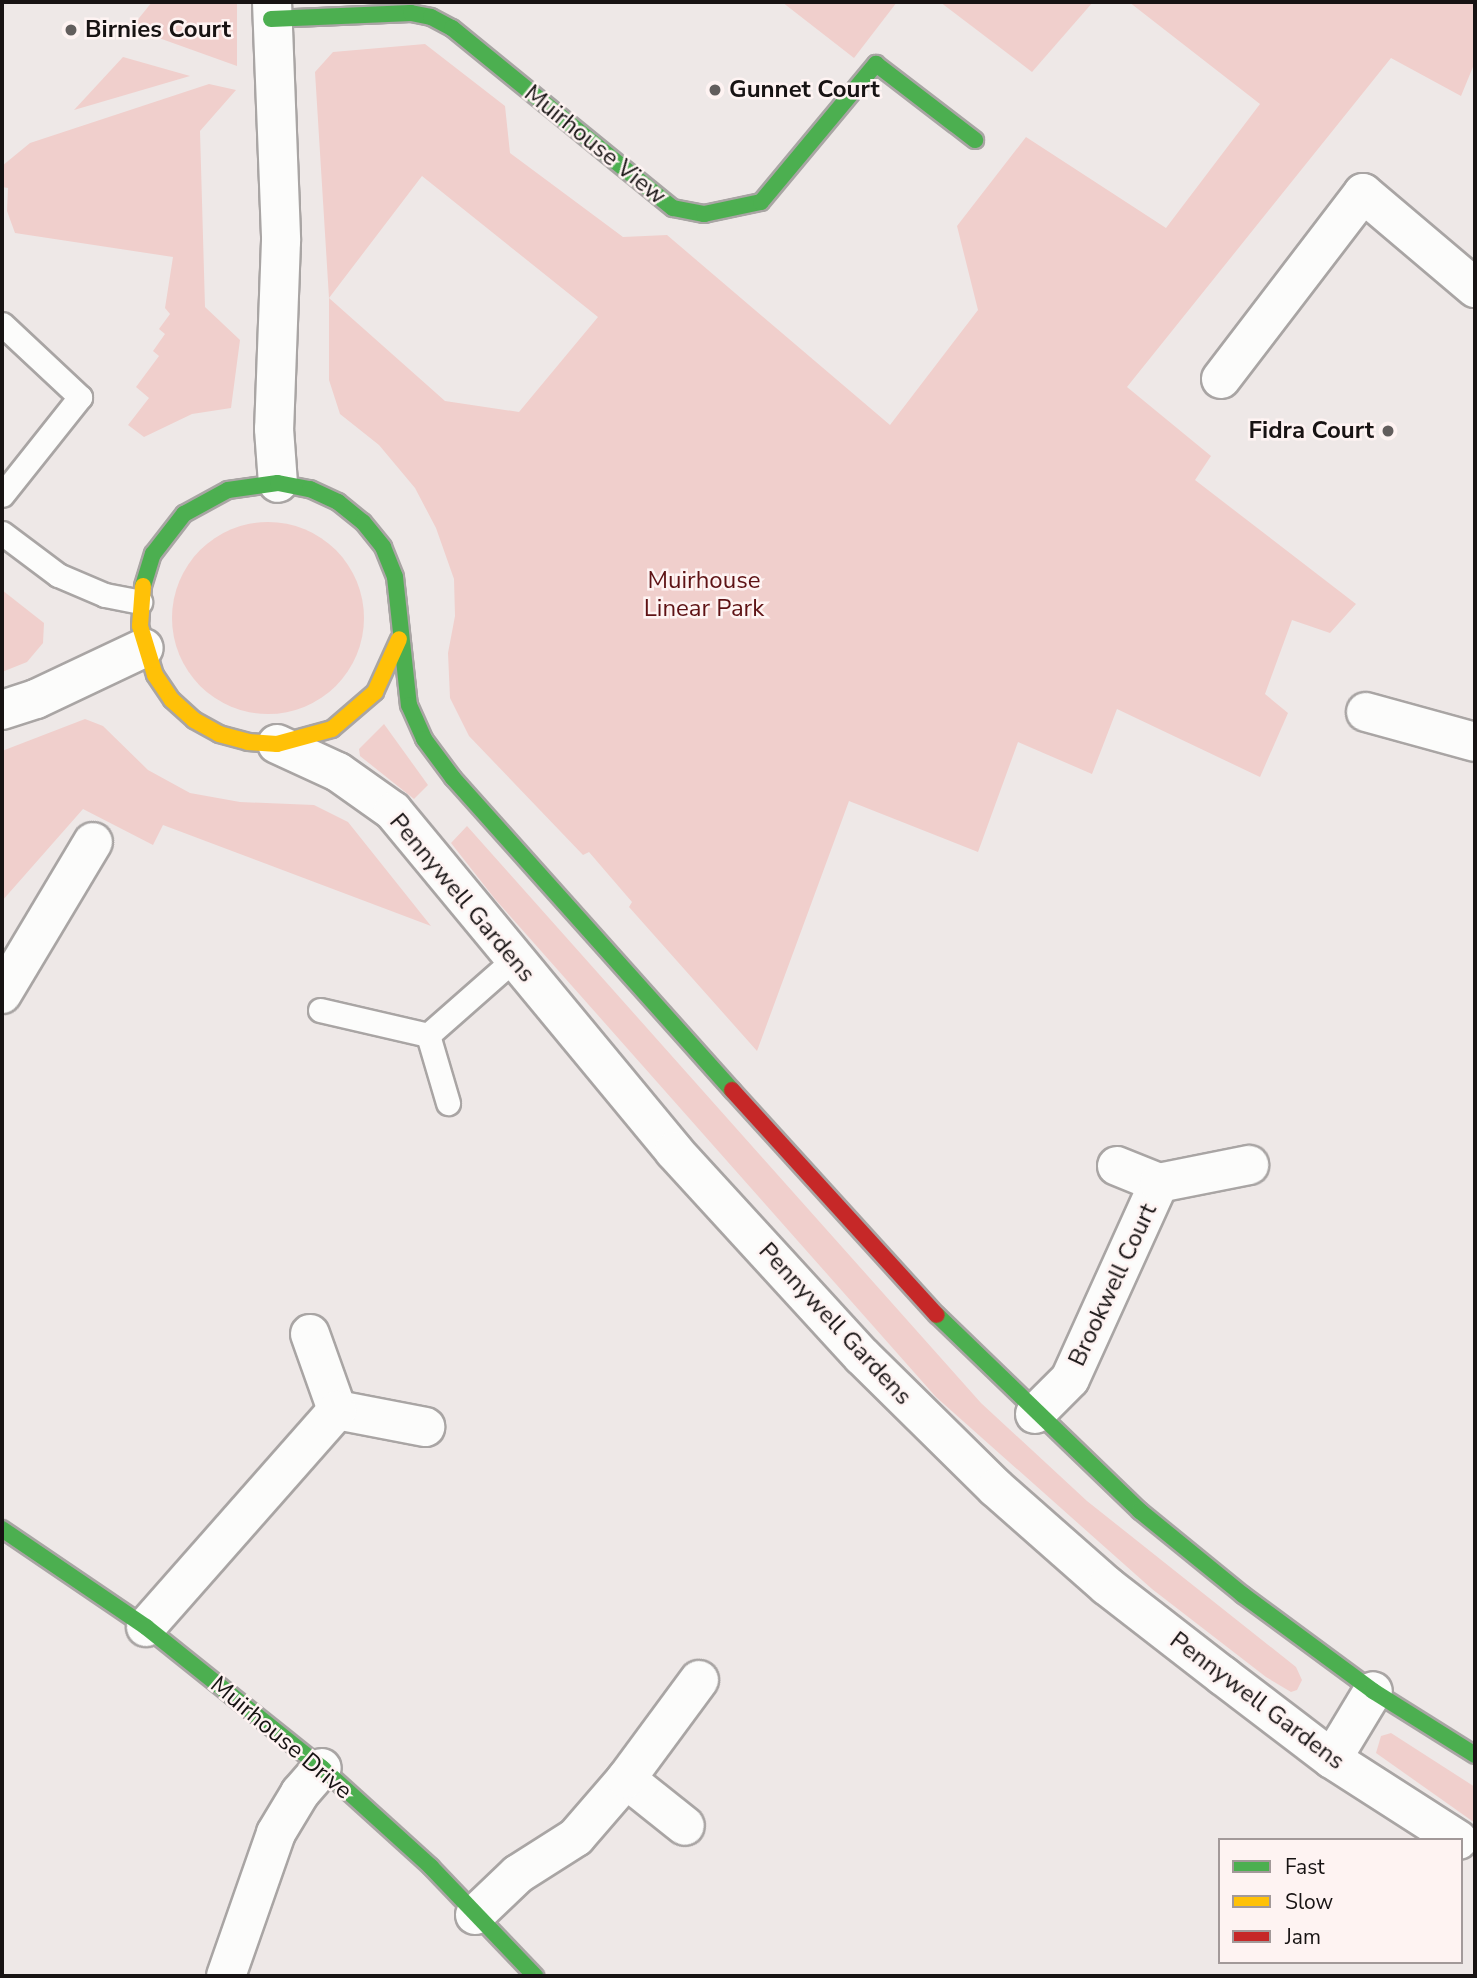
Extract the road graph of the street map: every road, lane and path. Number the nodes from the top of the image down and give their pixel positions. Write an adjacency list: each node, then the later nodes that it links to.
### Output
1 (272, 10): 2 (street, Muirhouse View); 6 (street, Muirhouse View)
2 (975, 140)
3 (1475, 288): 5 (street)
4 (2, 324): 7 (lane)
5 (1221, 379)
6 (278, 483): 9 (street, Pennywell Gardens); 10 (street, Pennywell Gardens)
7 (2, 495)
8 (2, 533): 9 (lane)
9 (140, 602): 11 (street, Pennywell Gardens)
10 (399, 639): 15 (street, Pennywell Gardens); 27 (street, Pennywell Gardens)
11 (144, 648): 12 (street); 15 (street, Pennywell Gardens)
12 (2, 710)
13 (1366, 712): 14 (street)
14 (1475, 742)
15 (277, 744): 17 (street, Pennywell Gardens)
16 (93, 842): 18 (street)
17 (513, 960): 20 (lane); 34 (street, Pennywell Gardens)
18 (2, 994)
19 (320, 1010): 20 (lane)
20 (428, 1035): 21 (lane)
21 (448, 1104)
22 (1249, 1165): 24 (street, Brookwell Court)
23 (1117, 1166): 24 (street, Brookwell Court)
24 (1159, 1183): 27 (street, Brookwell Court)
25 (310, 1334): 26 (street)
26 (337, 1410): 28 (street); 30 (street)
27 (1034, 1414): 32 (street, Pennywell Gardens)
28 (425, 1427)
29 (2, 1529): 30 (street, Muirhouse Drive)
30 (146, 1627): 35 (street, Muirhouse Drive)
31 (699, 1680): 36 (street)
32 (1373, 1691): 33 (street, Pennywell Gardens); 34 (street)
33 (1475, 1755)
34 (1332, 1759): 38 (street, Pennywell Gardens)
35 (321, 1768): 39 (street, Muirhouse Drive); 40 (street)
36 (626, 1779): 37 (street); 39 (street)
37 (685, 1826)
38 (1455, 1838)
39 (475, 1914): 41 (street, Muirhouse Drive)
40 (226, 1976)
41 (536, 1976)

